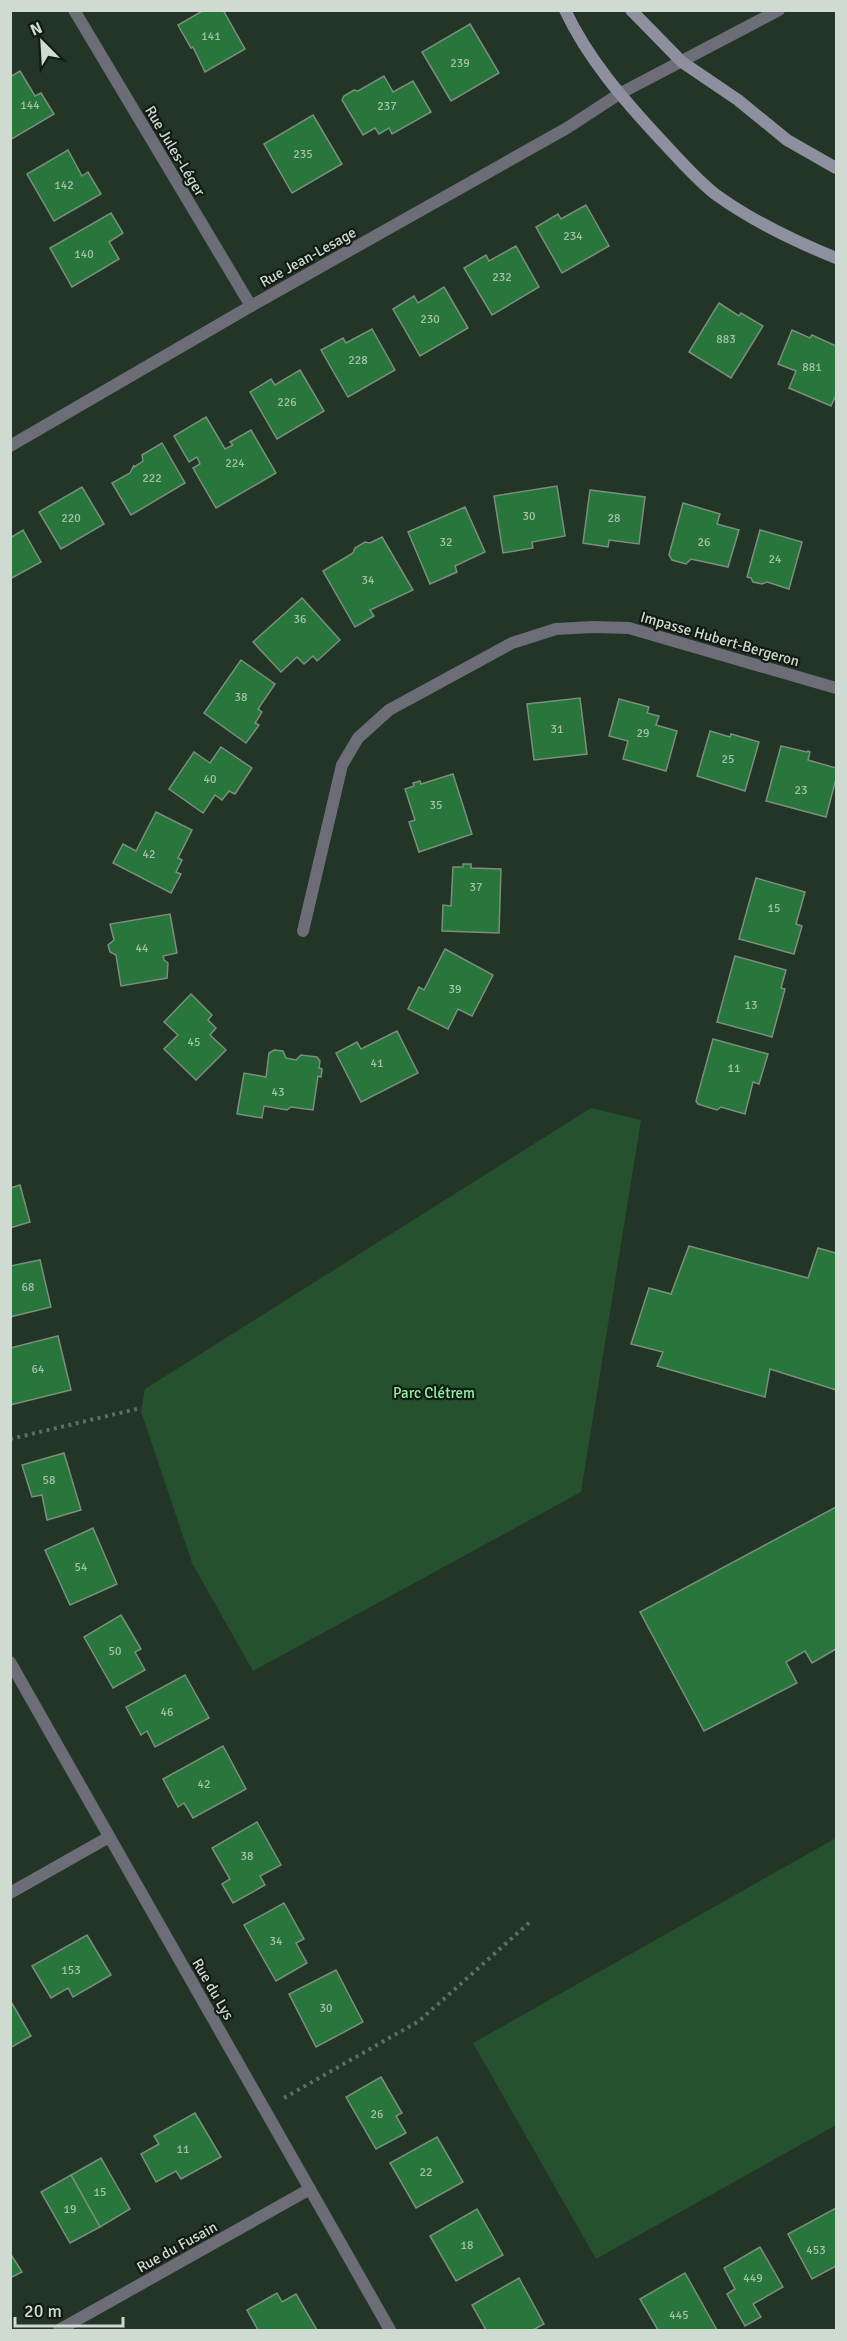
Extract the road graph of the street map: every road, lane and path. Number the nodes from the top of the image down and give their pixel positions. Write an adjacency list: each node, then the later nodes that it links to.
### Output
1 (74, 10): 9 (street, Rue Jules-Léger)
2 (565, 10): 6 (street)
3 (631, 10): 5 (street)
4 (779, 10): 5 (street, Rue Jean-Lesage)
5 (682, 62): 6 (street, Rue Jean-Lesage); 7 (street)
6 (619, 94): 8 (street); 9 (street, Rue Jean-Lesage)
7 (837, 168)
8 (837, 258)
9 (251, 306): 10 (street, Rue Jean-Lesage)
10 (10, 446)
11 (837, 688): 12 (street, Impasse Hubert-Bergeron)
12 (303, 931)
13 (141, 1408): 14 (path)
14 (10, 1439)
15 (10, 1662): 16 (street, Rue du Lys)
16 (109, 1837): 17 (street); 19 (street, Rue du Lys)
17 (10, 1893)
18 (530, 1922): 19 (path)
19 (265, 2109): 20 (street, Rue du Lys)
20 (310, 2189): 21 (street, Rue du Fusain); 22 (street, Rue du Lys)
21 (59, 2331)
22 (390, 2331)

